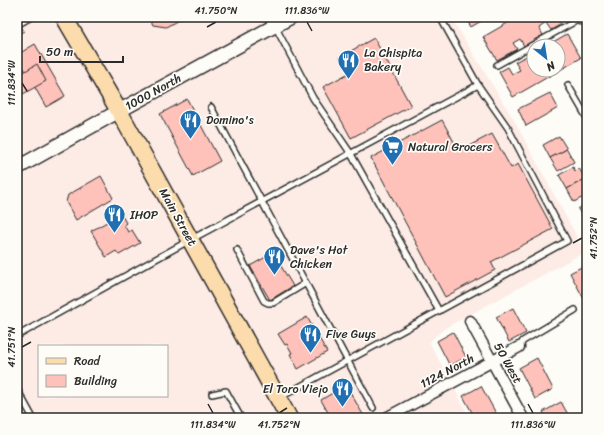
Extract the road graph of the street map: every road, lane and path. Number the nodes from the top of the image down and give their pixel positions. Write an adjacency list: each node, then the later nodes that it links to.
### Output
1 (64, 17): 12 (main road, Main Street)
2 (291, 17): 6 (street, 1000 North)
3 (440, 17): 9 (lane)
4 (28, 18): 7 (lane)
5 (581, 18): 8 (lane)
6 (272, 21): 12 (street, 1000 North); 14 (lane)
7 (17, 24)
8 (496, 65)
9 (478, 85): 14 (lane); 21 (lane)
10 (568, 85): 13 (lane)
11 (211, 107): 16 (lane)
12 (119, 111): 15 (street, 1000 North); 17 (main road, Main Street)
13 (587, 118)
14 (351, 154): 16 (lane); 21 (lane)
15 (17, 168)
16 (262, 202): 17 (lane); 19 (lane)
17 (190, 240): 23 (lane); 29 (main road, Main Street)
18 (237, 250): 19 (lane)
19 (306, 283): 25 (lane)
20 (575, 310): 24 (lane)
21 (439, 311): 25 (lane)
22 (470, 321): 26 (street, 50 West)
23 (17, 336)
24 (519, 346): 26 (street, 1124 North)
25 (347, 360): 29 (lane); 30 (lane)
26 (492, 361): 34 (street, 1124 North); 35 (street, 50 West)
27 (17, 389): 31 (lane)
28 (212, 394): 32 (lane)
29 (278, 398): 33 (main road, Main Street)
30 (373, 408)
31 (33, 418)
32 (241, 418)
33 (289, 418)
34 (386, 418)
35 (523, 418)

